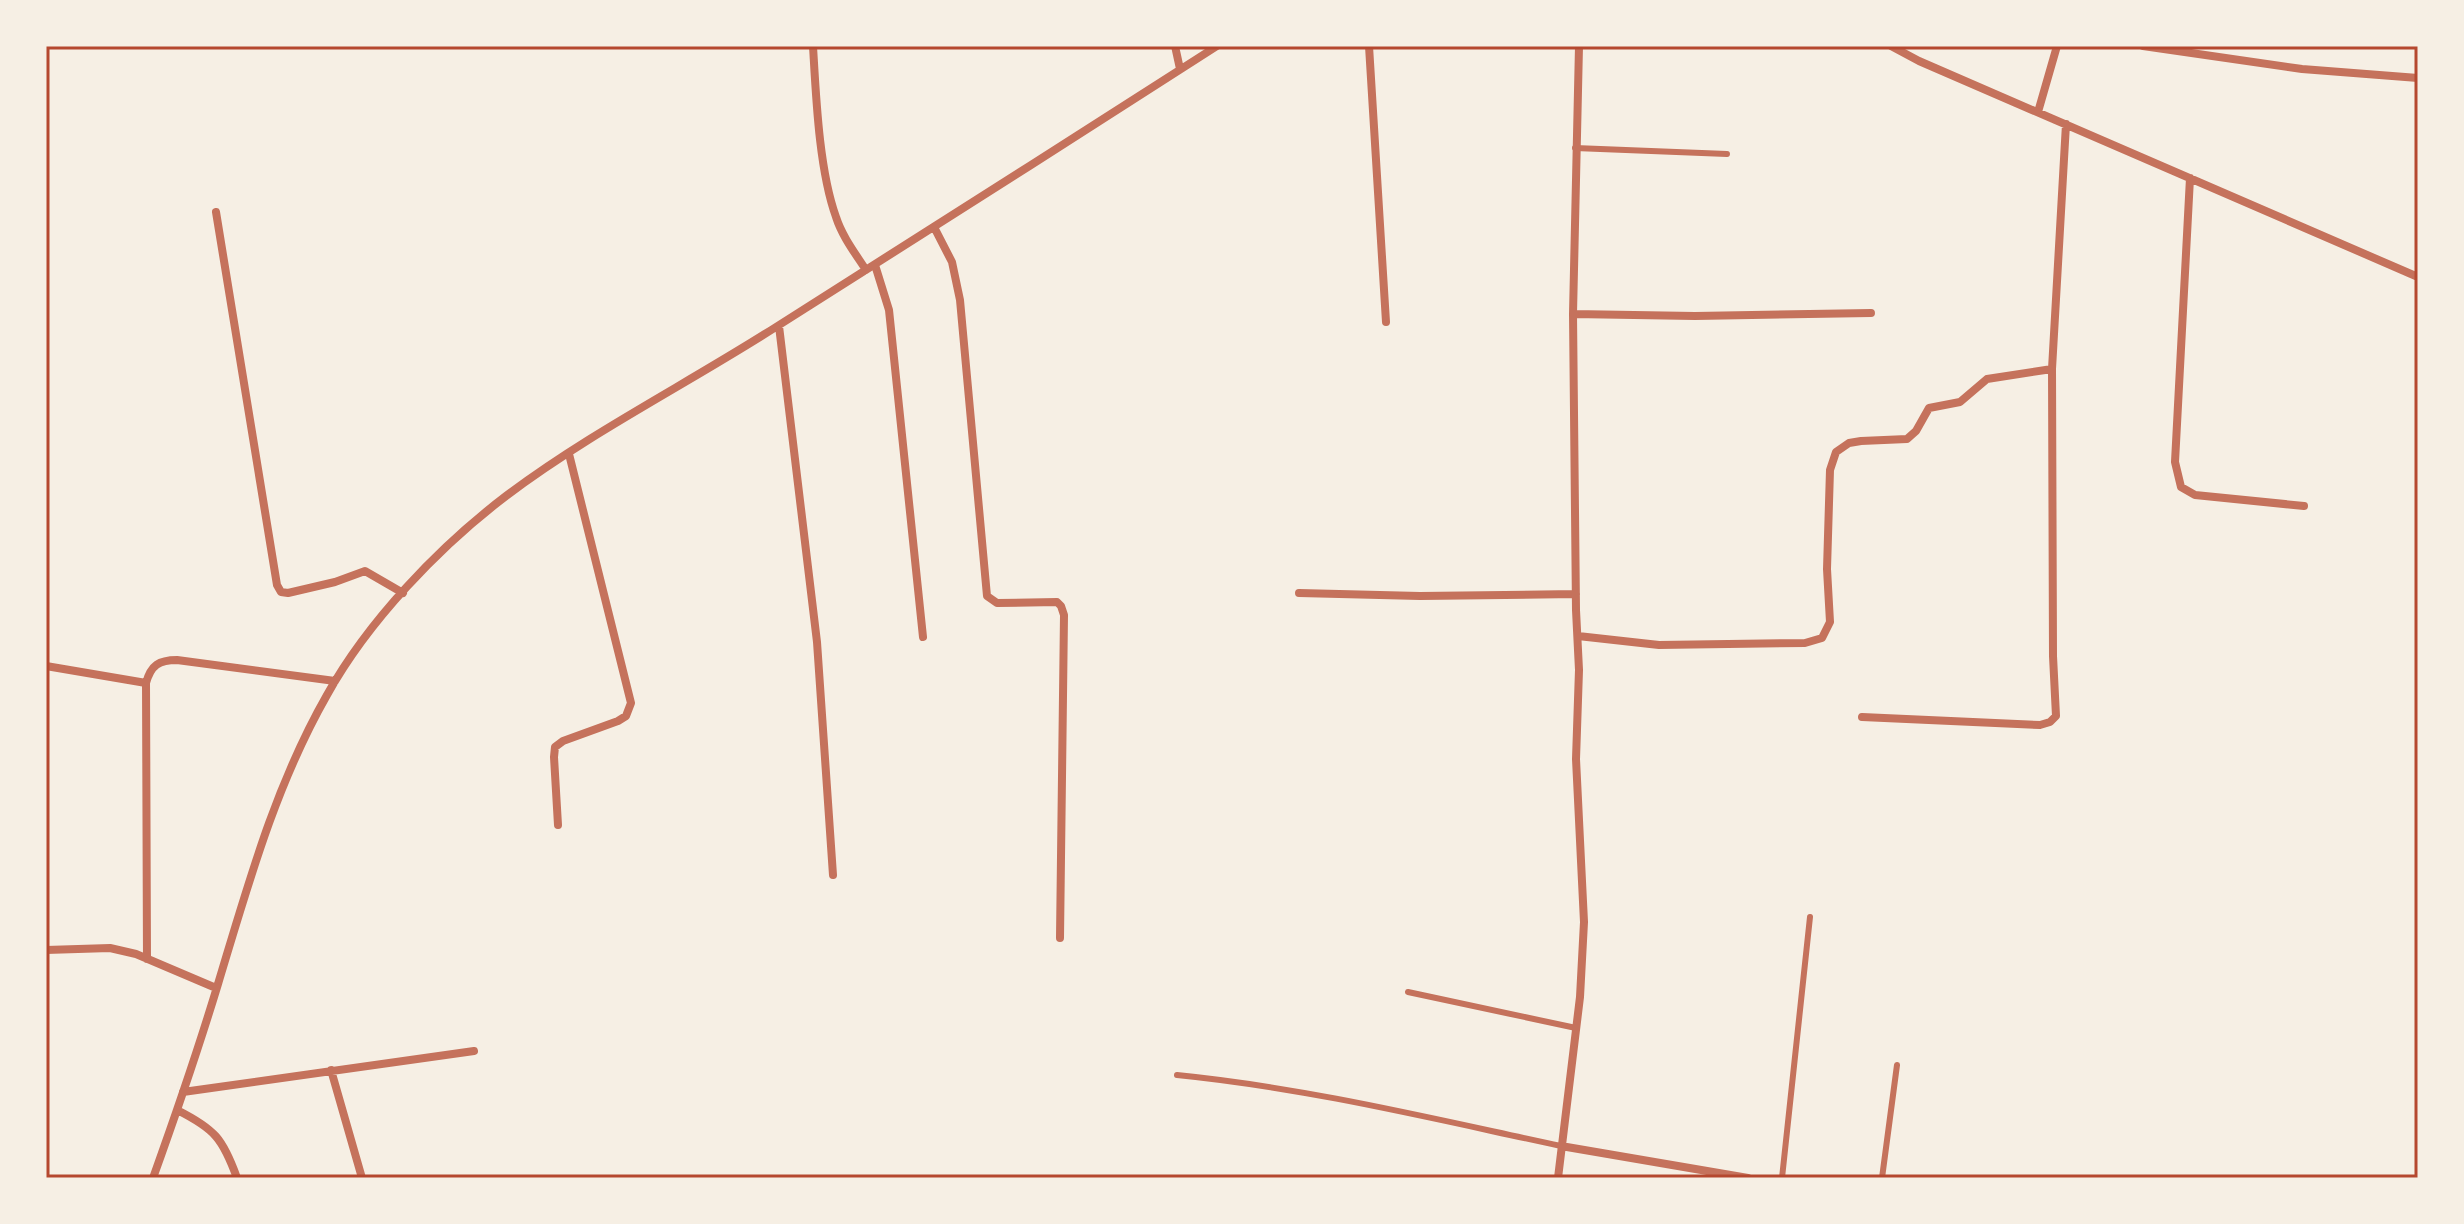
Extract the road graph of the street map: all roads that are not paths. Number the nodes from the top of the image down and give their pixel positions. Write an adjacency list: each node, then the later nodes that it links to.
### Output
1 (813, 46): 19 (street)
2 (1175, 46): 9 (street)
3 (1217, 46): 9 (street)
4 (1369, 46): 23 (street)
5 (1579, 46): 13 (street)
6 (1891, 46): 11 (street)
7 (2057, 46): 11 (street)
8 (2143, 46): 10 (street)
9 (1180, 69): 17 (street)
10 (2418, 78)
11 (2038, 112): 12 (street)
12 (2066, 124): 15 (street); 25 (street)
13 (1575, 148): 14 (lane); 22 (street)
14 (1727, 154)
15 (2190, 178): 20 (street); 27 (street)
16 (216, 212): 28 (street)
17 (934, 227): 18 (street); 40 (street)
18 (875, 265): 19 (street); 32 (street)
19 (866, 270): 24 (street)
20 (2418, 277)
21 (1871, 313): 22 (street)
22 (1573, 314): 30 (street)
23 (1386, 322)
24 (779, 326): 26 (street); 38 (street)
25 (2052, 369): 31 (street); 36 (street)
26 (569, 454): 28 (street); 37 (street)
27 (2304, 506)
28 (403, 593): 34 (street)
29 (1299, 593): 30 (street)
30 (1576, 594): 31 (street)
31 (1578, 636): 45 (street)
32 (923, 637)
33 (46, 666): 35 (street)
34 (335, 681): 35 (street); 43 (street)
35 (146, 683): 42 (street)
36 (1862, 717)
37 (558, 825)
38 (833, 875)
39 (1810, 917): 58 (lane)
40 (1060, 938)
41 (46, 950): 42 (street)
42 (147, 959): 43 (street)
43 (216, 988): 50 (street)
44 (1408, 992): 45 (lane)
45 (1576, 1028): 52 (street)
46 (474, 1051): 48 (street)
47 (1897, 1065): 59 (lane)
48 (331, 1070): 50 (street); 55 (street)
49 (1177, 1075): 52 (lane)
50 (183, 1092): 51 (street)
51 (177, 1110): 53 (street); 54 (street)
52 (1561, 1146): 56 (street); 57 (street)
53 (153, 1178)
54 (237, 1178)
55 (362, 1178)
56 (1558, 1178)
57 (1748, 1178)
58 (1782, 1178)
59 (1882, 1178)

